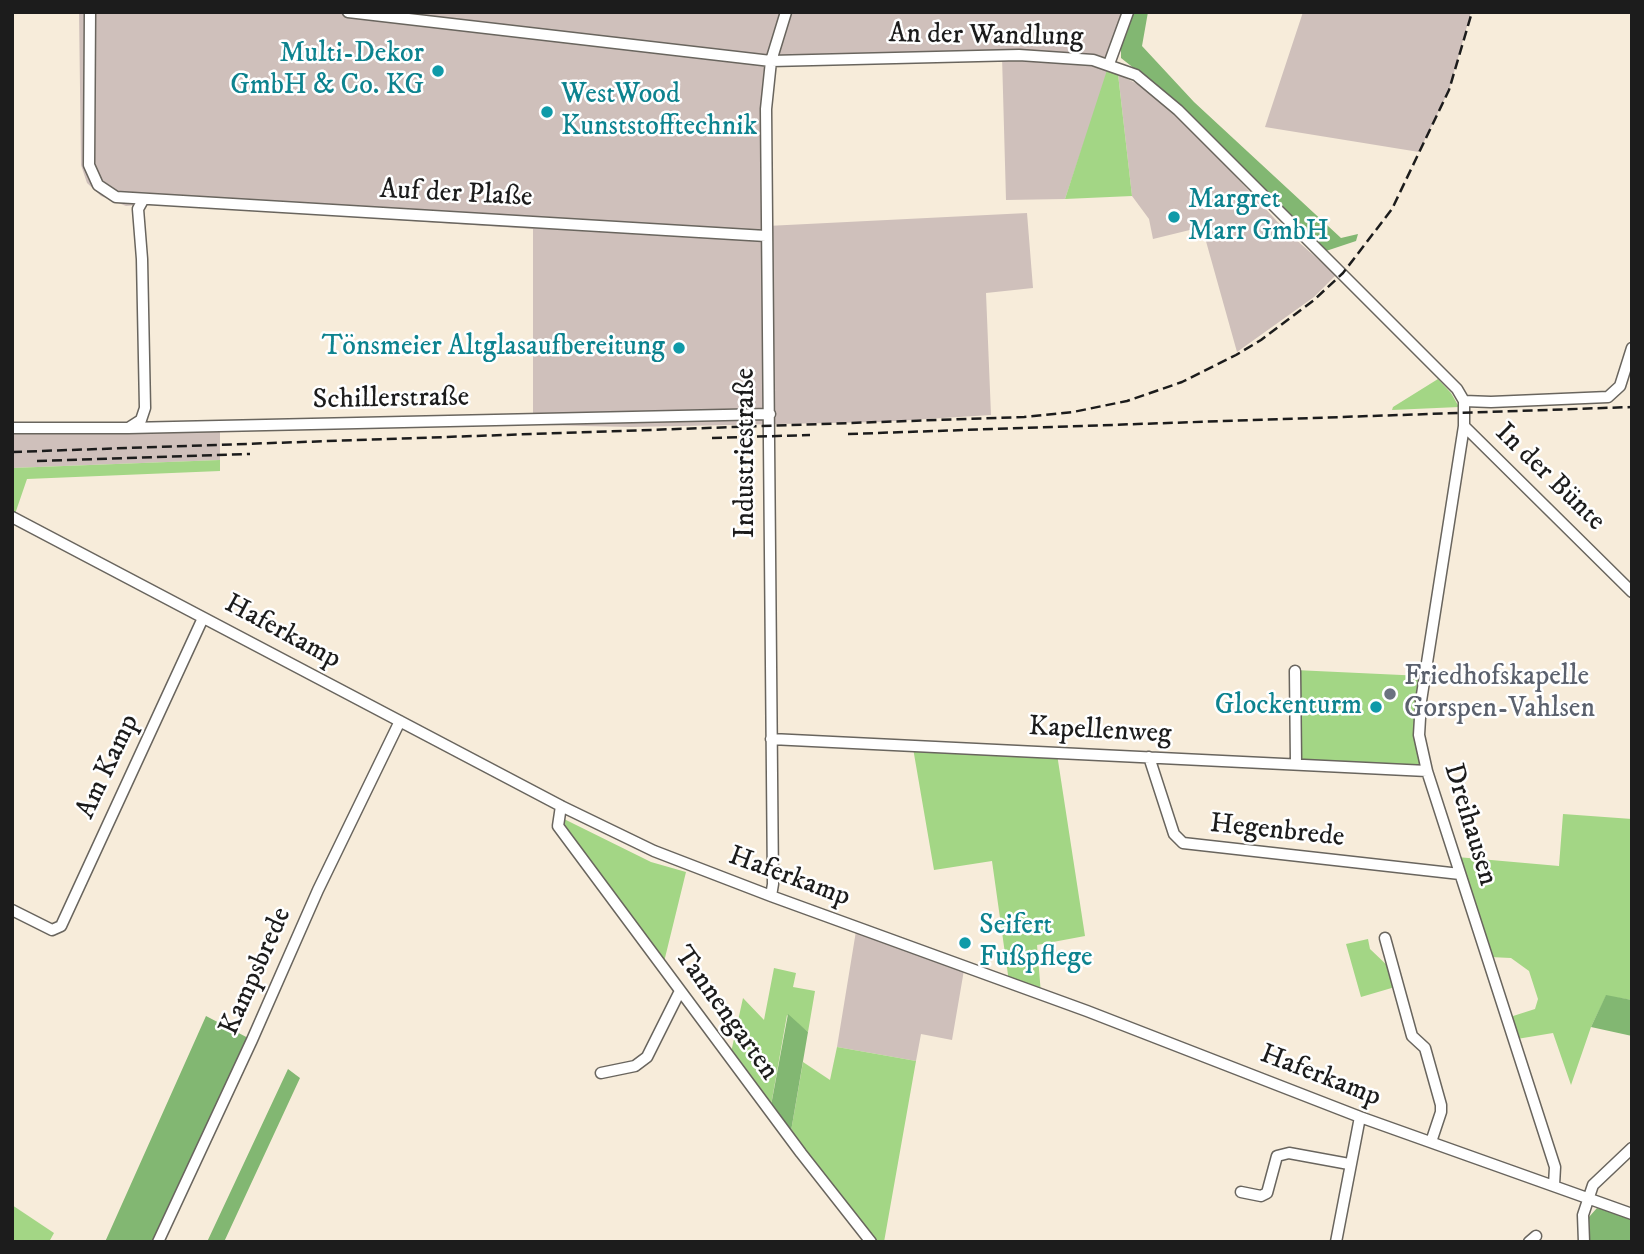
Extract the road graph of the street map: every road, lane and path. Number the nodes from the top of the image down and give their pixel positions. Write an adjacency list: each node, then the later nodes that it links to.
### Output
1 (90, 12): 7 (street, Auf der Plaße)
2 (348, 12): 5 (street, An der Wandlung)
3 (786, 12): 5 (street, Industriestraße)
4 (1128, 12): 6 (street)
5 (771, 61): 6 (street, An der Wandlung); 8 (street, Industriestraße)
6 (1110, 64): 10 (street, An der Wandlung)
7 (143, 200): 8 (street, Auf der Plaße); 14 (street)
8 (766, 236): 11 (street, Industriestraße)
9 (1632, 348): 10 (street)
10 (1464, 401): 12 (street)
11 (770, 414): 14 (street, Schillerstraße); 20 (street, Industriestraße)
12 (1464, 426): 16 (street, In der Bünte); 23 (street, Dreihausen)
13 (12, 428): 14 (street, Schillerstraße)
14 (128, 428)
15 (12, 517): 17 (street, Haferkamp)
16 (1632, 592)
17 (203, 618): 19 (street, Haferkamp); 27 (street, Am Kamp)
18 (1295, 671): 22 (street)
19 (400, 721): 24 (street, Haferkamp); 39 (street, Kampsbrede)
20 (771, 739): 21 (street, Kapellenweg); 26 (street, Industriestraße)
21 (1149, 757): 22 (street, Kapellenweg); 25 (street, Hegenbrede)
22 (1296, 763): 23 (street, Kapellenweg)
23 (1427, 771): 25 (street, Dreihausen)
24 (561, 806): 26 (street, Haferkamp); 29 (street, Tannengarten)
25 (1460, 874): 35 (street, Dreihausen)
26 (771, 896): 31 (street, Haferkamp)
27 (12, 910)
28 (1385, 938): 32 (street)
29 (680, 991): 30 (street); 40 (street, Tannengarten)
30 (601, 1073)
31 (1360, 1117): 32 (street, Haferkamp); 34 (street)
32 (1431, 1142): 35 (street, Haferkamp)
33 (1632, 1148): 37 (street)
34 (1349, 1164): 36 (street); 41 (street)
35 (1554, 1185): 37 (street, Haferkamp)
36 (1241, 1192)
37 (1587, 1198): 38 (street, Haferkamp); 42 (street)
38 (1632, 1214)
39 (158, 1242)
40 (871, 1242)
41 (1336, 1242)
42 (1584, 1242)

